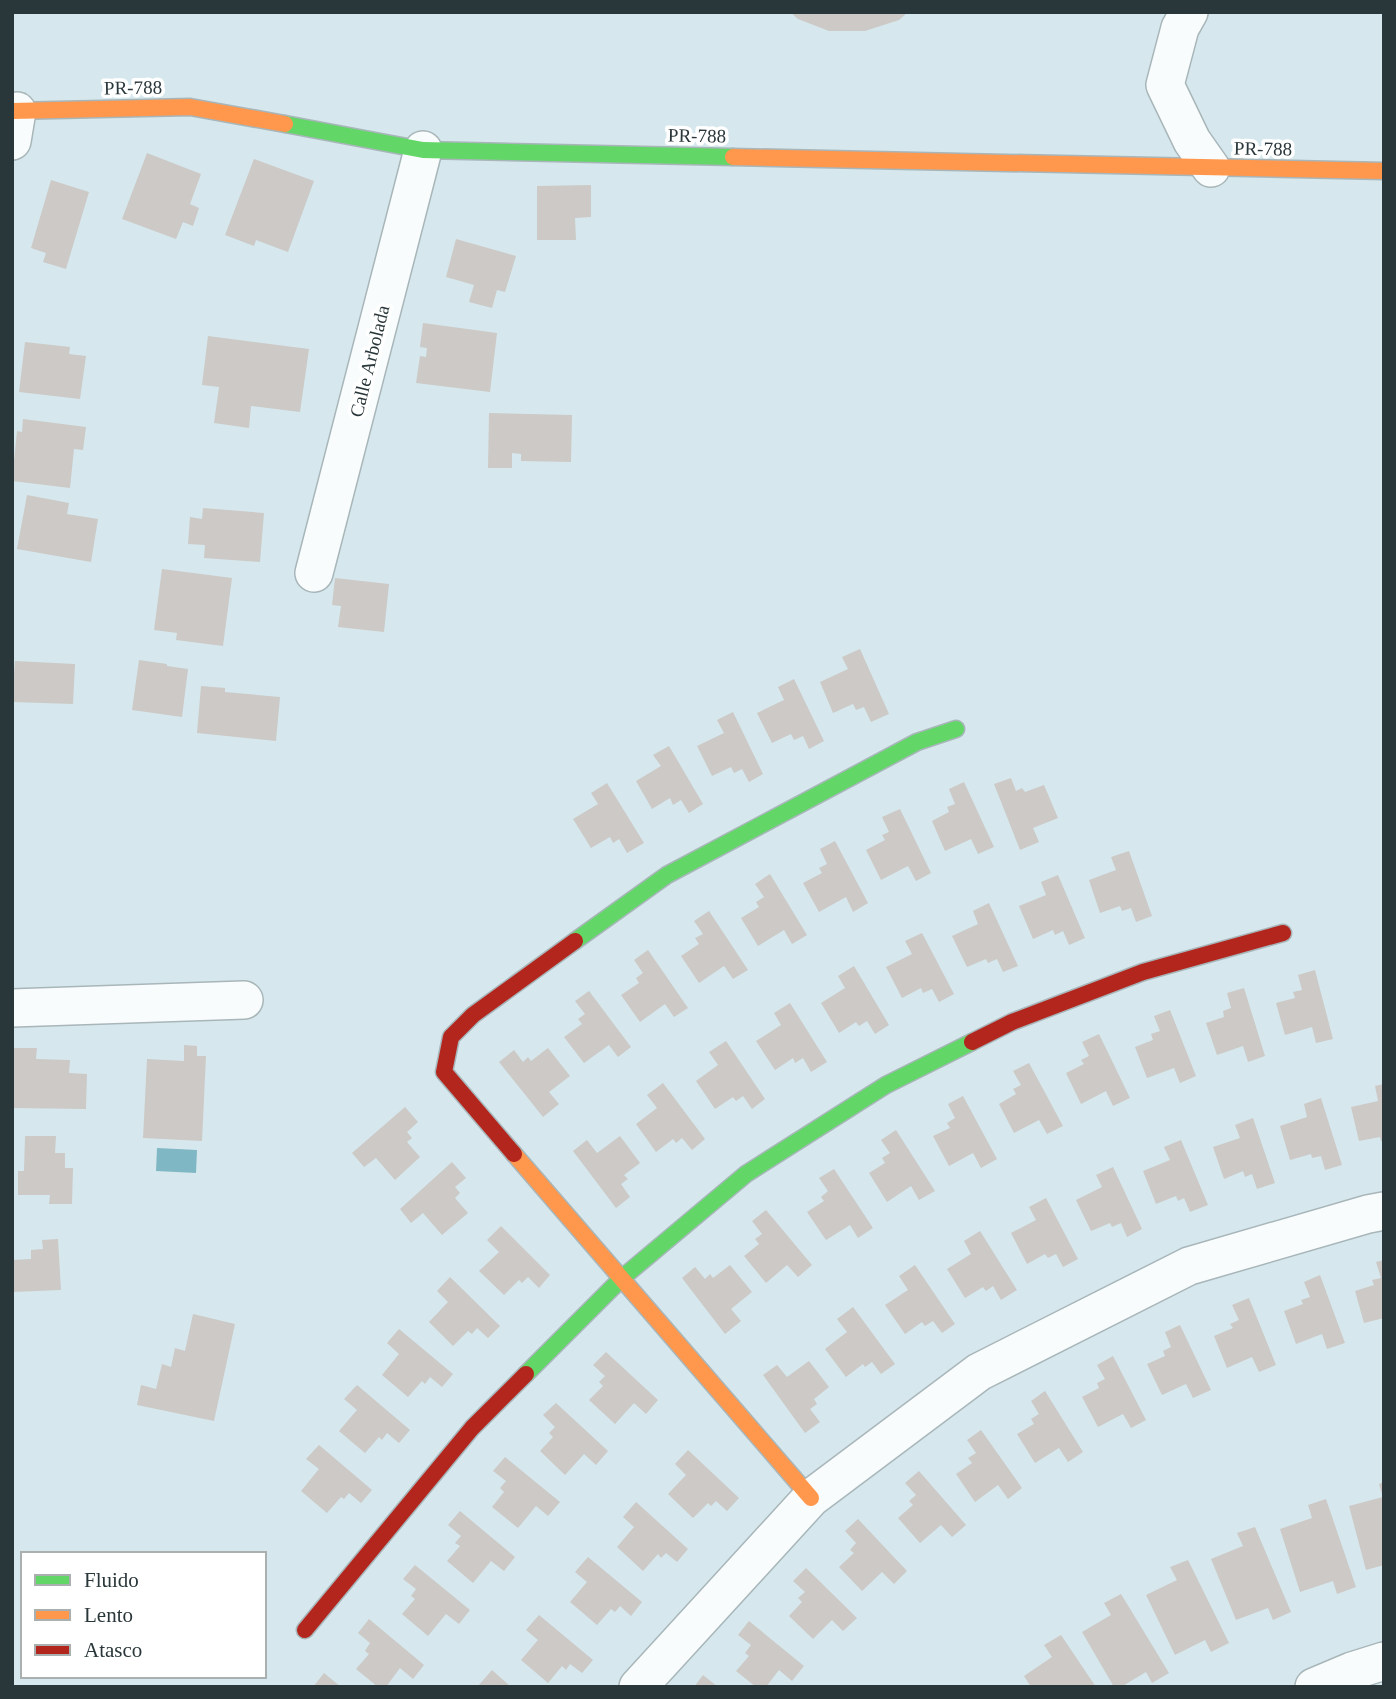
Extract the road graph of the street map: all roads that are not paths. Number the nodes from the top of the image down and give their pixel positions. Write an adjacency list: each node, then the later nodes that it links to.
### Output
1 (1189, 12): 4 (street)
2 (14, 121): 3 (street, PR-788 / PR-788)
3 (423, 150): 4 (street, PR-788 / PR-788); 6 (street, Calle Arbolada)
4 (1211, 167): 5 (street, PR-788 / PR-788)
5 (1384, 171)
6 (314, 573)
7 (956, 729): 12 (street)
8 (1283, 933): 12 (street)
9 (244, 1000): 10 (street)
10 (12, 1008)
11 (1384, 1211): 13 (street)
12 (622, 1278): 13 (street); 14 (street)
13 (811, 1497): 16 (street)
14 (305, 1630)
15 (1384, 1661): 17 (street)
16 (638, 1687)
17 (1314, 1687)

